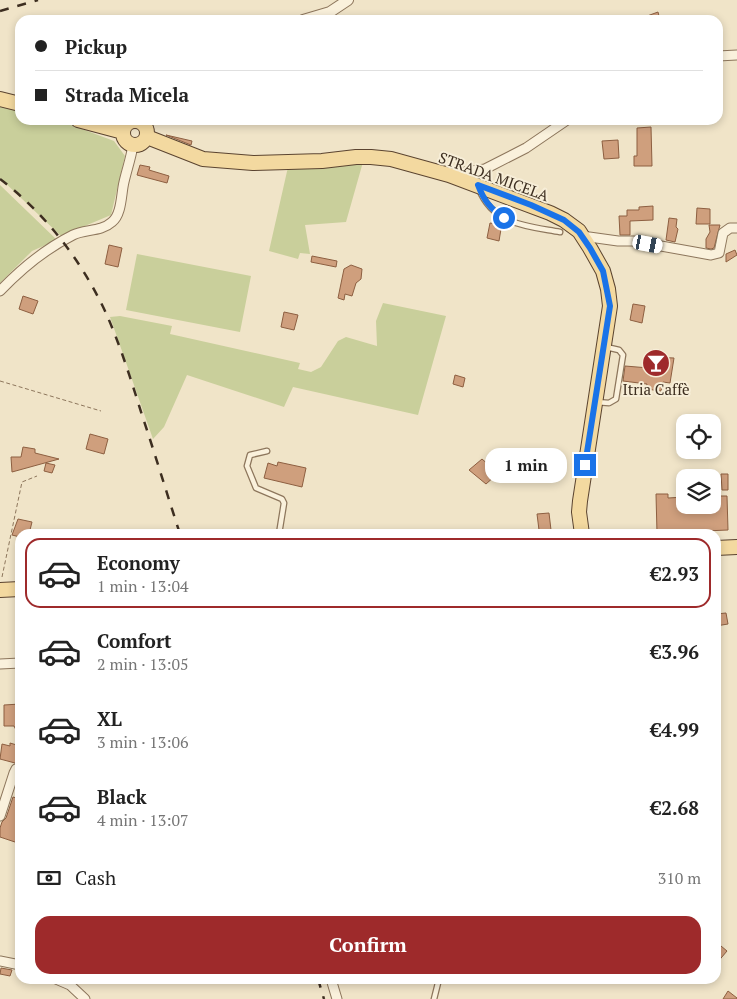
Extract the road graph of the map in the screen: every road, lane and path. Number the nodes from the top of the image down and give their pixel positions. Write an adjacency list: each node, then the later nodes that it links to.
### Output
1 (348, 0): 2 (street)
2 (320, 15)
3 (737, 55): 4 (street)
4 (723, 56)
5 (0, 99): 6 (main road)
6 (15, 103)
7 (97, 125): 11 (main road)
8 (126, 125): 11 (main road)
9 (560, 125): 13 (street)
10 (146, 127): 12 (main road); 13 (main road, STRADA MICELA)
11 (123, 132): 12 (main road)
12 (133, 145): 18 (street)
13 (449, 175): 14 (main road, STRADA MICELA)
14 (478, 185): 16 (lane); 17 (main road, STRADA MICELA)
15 (737, 228): 17 (street)
16 (560, 232)
17 (582, 236): 19 (main road, STRADA MICELA)
18 (0, 291)
19 (604, 347): 21 (main road, STRADA MICELA); 21 (lane)
20 (0, 381): 22 (path)
21 (595, 402): 26 (main road, STRADA MICELA)
22 (101, 411)
23 (267, 451): 25 (lane)
24 (37, 476): 29 (path)
25 (280, 529)
26 (581, 529)
27 (737, 547): 28 (main road)
28 (721, 548)
29 (2, 576)
30 (15, 589): 31 (main road)
31 (0, 590)
32 (15, 663): 33 (street)
33 (0, 664)
34 (15, 771): 35 (street)
35 (0, 816)
36 (0, 960): 37 (street)
37 (15, 964)
38 (68, 984): 41 (street)
39 (332, 984): 42 (street)
40 (438, 984): 43 (lane)
41 (85, 999)
42 (337, 999)
43 (434, 999)

